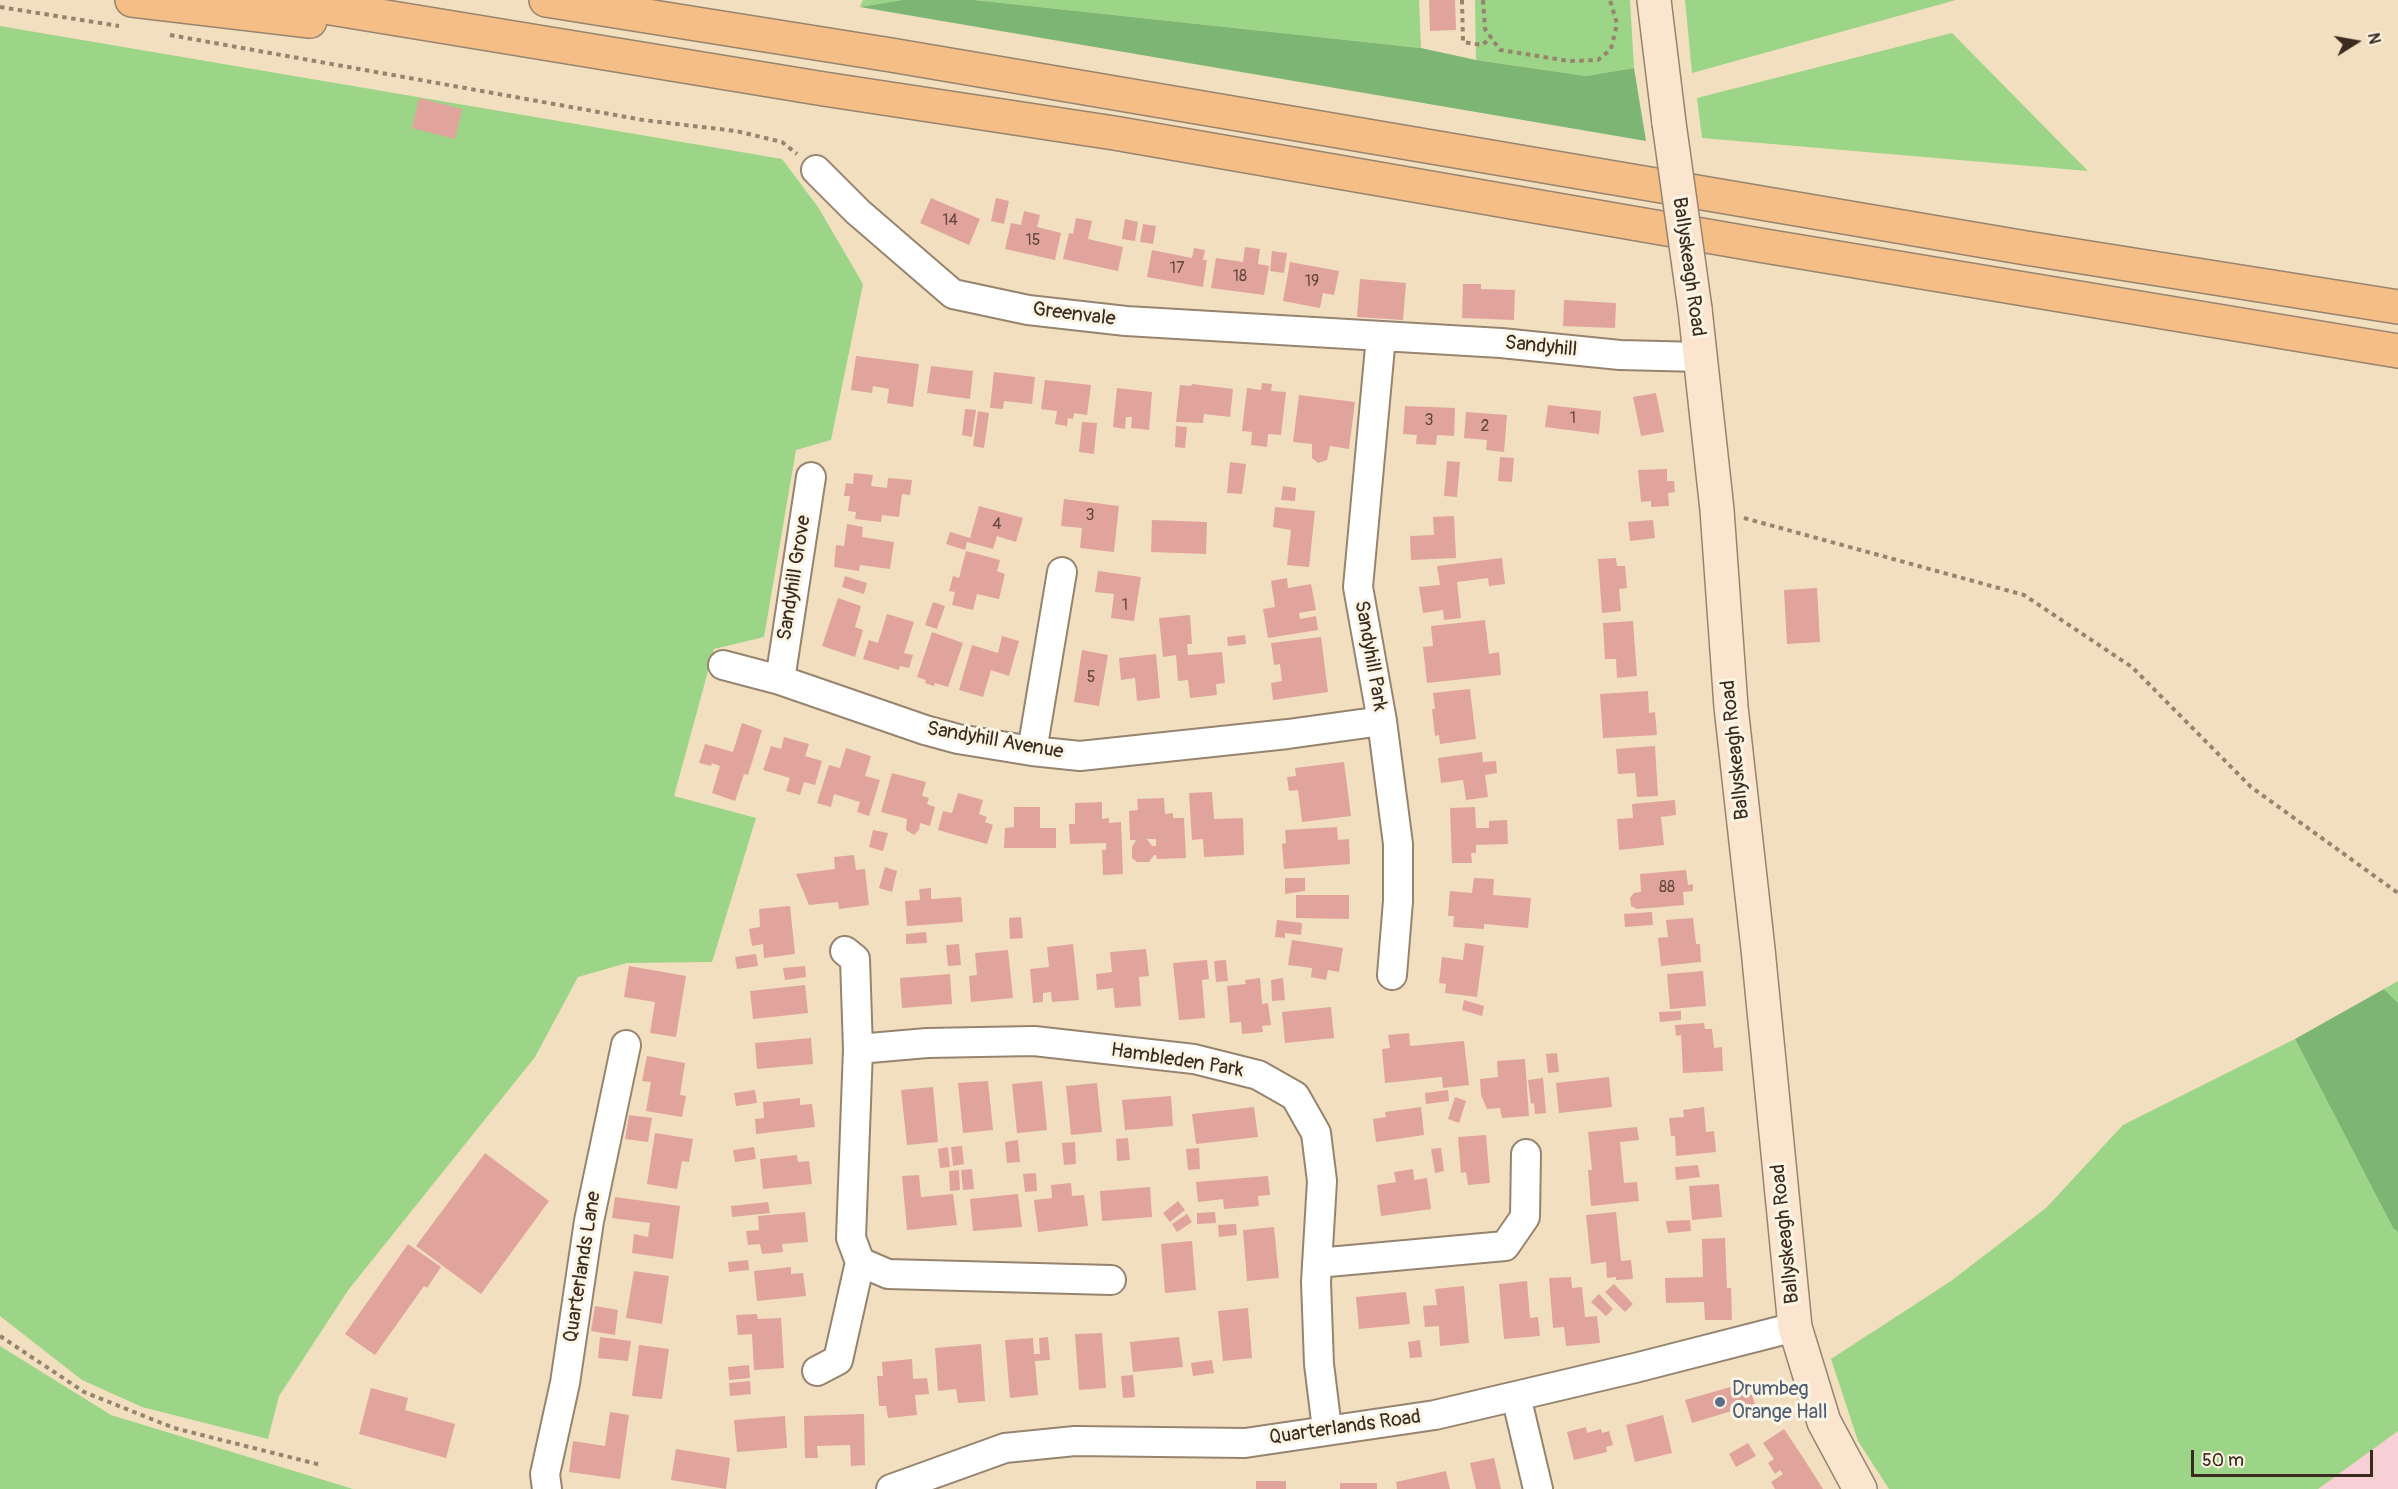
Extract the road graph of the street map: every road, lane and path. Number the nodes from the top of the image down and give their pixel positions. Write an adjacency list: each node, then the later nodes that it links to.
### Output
1 (282, 0): 11 (highway)
2 (546, 0): 13 (highway)
3 (1462, 0): 10 (path)
4 (1483, 0): 10 (path)
5 (1610, 0): 10 (path)
6 (1654, 0): 16 (main road, Ballyskeagh Road, bridge)
7 (0, 7): 8 (path)
8 (129, 14): 11 (highway)
9 (160, 34): 12 (path)
10 (1491, 38)
11 (532, 41): 15 (highway)
12 (816, 170): 14 (street, Greenvale)
13 (2398, 307)
14 (1381, 336): 16 (street, Sandyhill); 22 (street, Sandyhill Park)
15 (2398, 351)
16 (1701, 357): 18 (main road, Ballyskeagh Road)
17 (811, 477): 21 (street, Sandyhill Grove)
18 (1717, 510): 24 (path); 33 (main road, Ballyskeagh Road)
19 (1062, 573): 23 (street)
20 (723, 666): 21 (street, Sandyhill Avenue)
21 (780, 680): 23 (street, Sandyhill Avenue)
22 (1382, 721): 23 (street, Sandyhill Avenue); 26 (street, Sandyhill Park)
23 (1032, 751)
24 (2398, 893)
25 (844, 951): 28 (street)
26 (1392, 975)
27 (626, 1045): 39 (street, Quarterlands Lane)
28 (858, 1049): 30 (street); 31 (street, Hambleden Park)
29 (1526, 1154): 31 (street)
30 (860, 1262): 32 (street); 35 (street)
31 (1317, 1263): 37 (street, Hambleden Park)
32 (1111, 1280)
33 (1795, 1327): 36 (street, Quarterlands Road); 42 (main road, Ballyskeagh Road)
34 (0, 1336): 38 (path)
35 (817, 1371)
36 (1516, 1396): 37 (street, Quarterlands Road); 41 (street)
37 (1327, 1429): 40 (street, Quarterlands Road)
38 (321, 1465)
39 (547, 1489)
40 (891, 1489)
41 (1538, 1489)
42 (1860, 1489)

